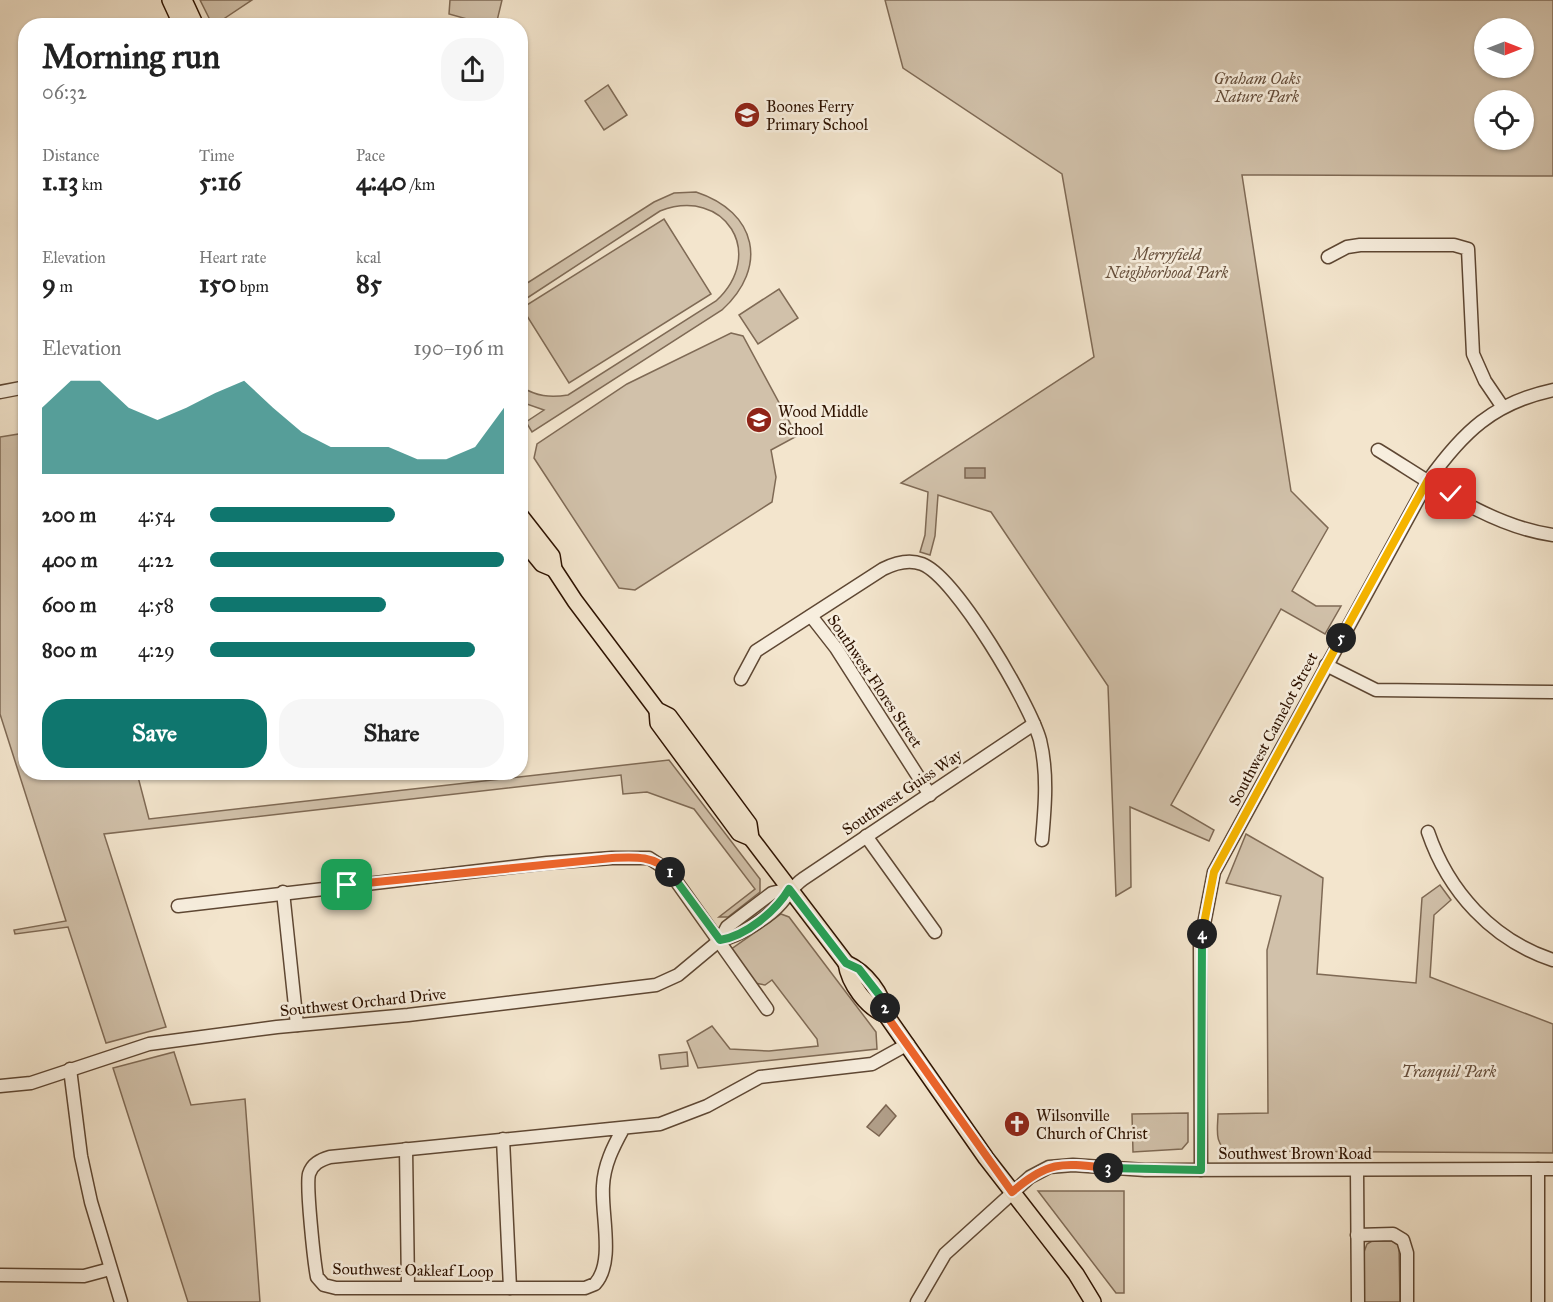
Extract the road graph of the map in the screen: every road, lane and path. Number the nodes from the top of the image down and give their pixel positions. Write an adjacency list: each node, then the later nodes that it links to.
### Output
1 (170, 0): 3 (main road)
2 (184, 0): 4 (main road)
3 (178, 18)
4 (192, 18)
5 (1328, 256): 9 (street)
6 (18, 389): 8 (street)
7 (1553, 390): 9 (street, Southwest Camelot Street)
8 (0, 392)
9 (1502, 406): 11 (street, Southwest Camelot Street)
10 (1378, 450): 11 (street)
11 (1428, 480): 13 (street); 17 (street, Southwest Camelot Street)
12 (528, 525): 15 (main road)
13 (1553, 535)
14 (528, 547): 15 (main road)
15 (554, 569): 25 (main road)
16 (811, 616): 18 (street); 20 (street); 21 (street, Southwest Flores Street)
17 (1326, 665): 19 (street); 41 (street, Southwest Camelot Street)
18 (741, 679)
19 (1553, 692)
20 (1035, 724): 21 (street, Southwest Guiss Way); 24 (street)
21 (930, 795): 23 (street, Southwest Guiss Way)
22 (1428, 832): 30 (street)
23 (866, 836): 25 (street, Southwest Guiss Way); 28 (street)
24 (1042, 840)
25 (789, 889): 29 (street, Southwest Orchard Drive); 33 (main road)
26 (283, 892): 27 (street); 29 (street); 32 (street)
27 (178, 906)
28 (935, 932)
29 (720, 940): 31 (street); 32 (street, Southwest Orchard Drive)
30 (1553, 960)
31 (767, 1009)
32 (297, 1025): 34 (street, Southwest Orchard Drive)
33 (908, 1044): 36 (street, Southwest Oakleaf Loop); 43 (main road)
34 (70, 1069): 35 (street, Southwest Orchard Drive); 45 (street)
35 (0, 1086)
36 (623, 1129): 37 (street, Southwest Oakleaf Loop); 48 (street, Southwest Oakleaf Loop)
37 (503, 1139): 38 (street, Southwest Oakleaf Loop); 48 (street)
38 (406, 1149): 47 (street); 47 (street, Southwest Oakleaf Loop)
39 (1538, 1169): 40 (street, Southwest Brown Road); 42 (street, Southwest Brown Road); 54 (street)
40 (1553, 1169)
41 (1201, 1170): 42 (street, Southwest Brown Road); 43 (street, Southwest Brown Road)
42 (1357, 1170): 44 (street)
43 (1012, 1192): 50 (street, Southwest Brown Road); 51 (main road)
44 (1357, 1235): 52 (street); 53 (street)
45 (110, 1269): 46 (street); 49 (street)
46 (0, 1275)
47 (408, 1287): 48 (street, Southwest Oakleaf Loop)
48 (510, 1288)
49 (121, 1302)
50 (917, 1302)
51 (1093, 1302)
52 (1358, 1302)
53 (1407, 1302)
54 (1538, 1302)

